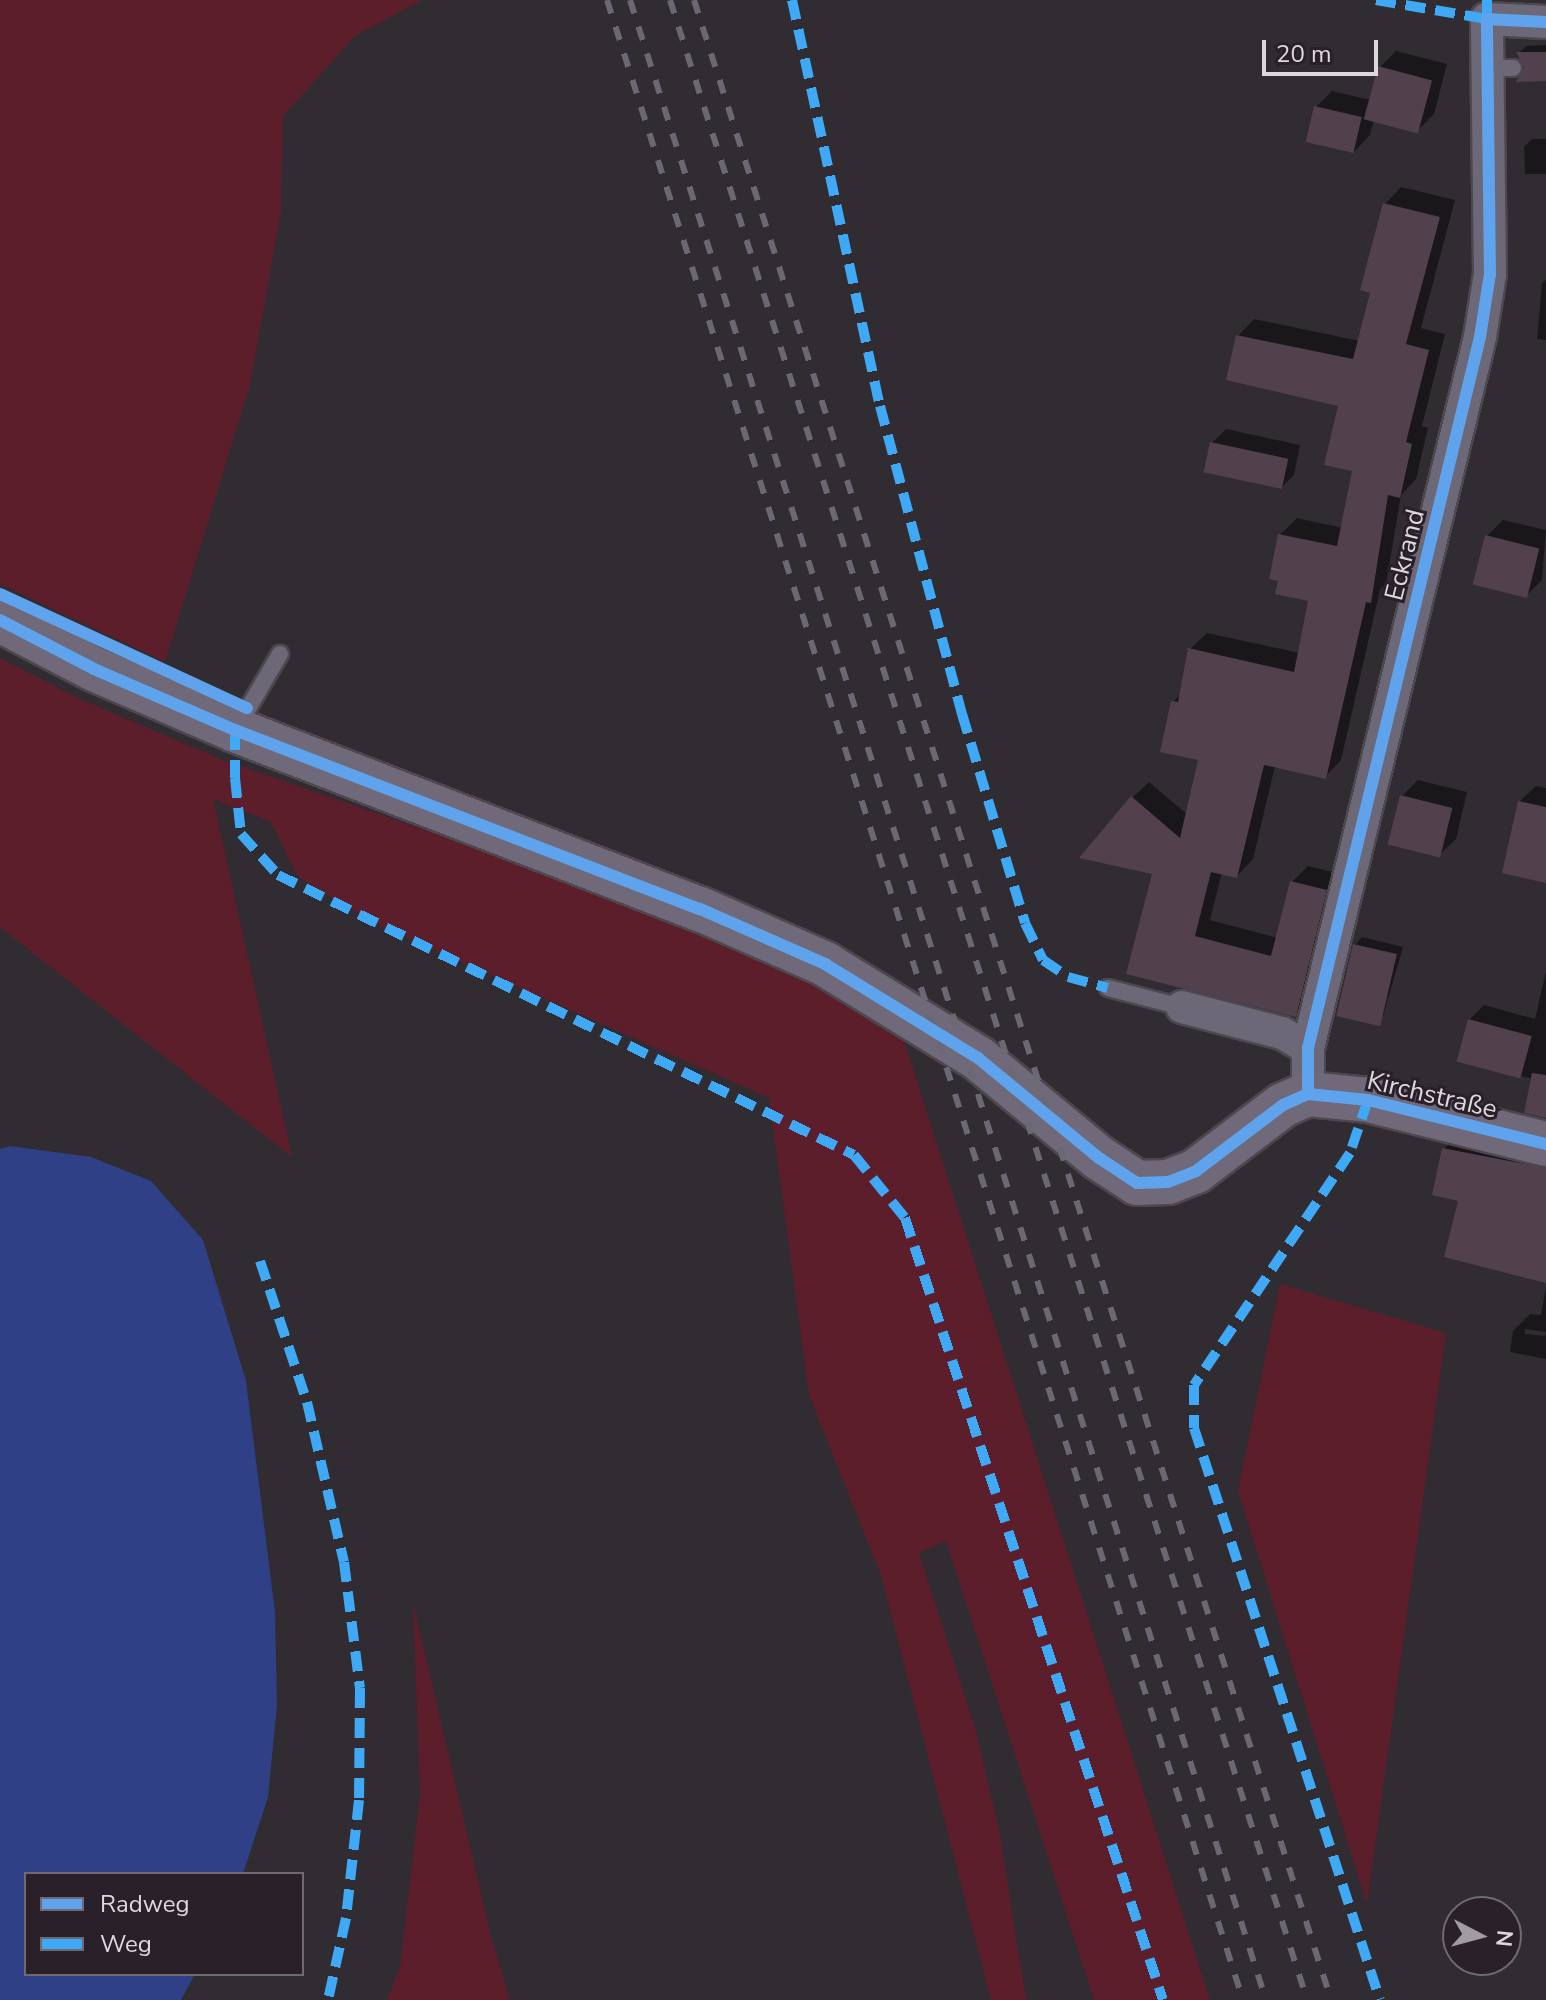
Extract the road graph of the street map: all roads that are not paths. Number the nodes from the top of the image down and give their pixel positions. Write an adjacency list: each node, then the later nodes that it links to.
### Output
1 (1546, 22): 7 (street, Eckrand)
2 (0, 620): 4 (street)
3 (280, 654): 4 (lane)
4 (235, 730): 8 (street)
5 (1108, 988): 6 (lane)
6 (1182, 1007): 7 (street)
7 (1308, 1048): 8 (street, Eckrand)
8 (1308, 1094): 9 (street, Kirchstraße)
9 (1546, 1144)

